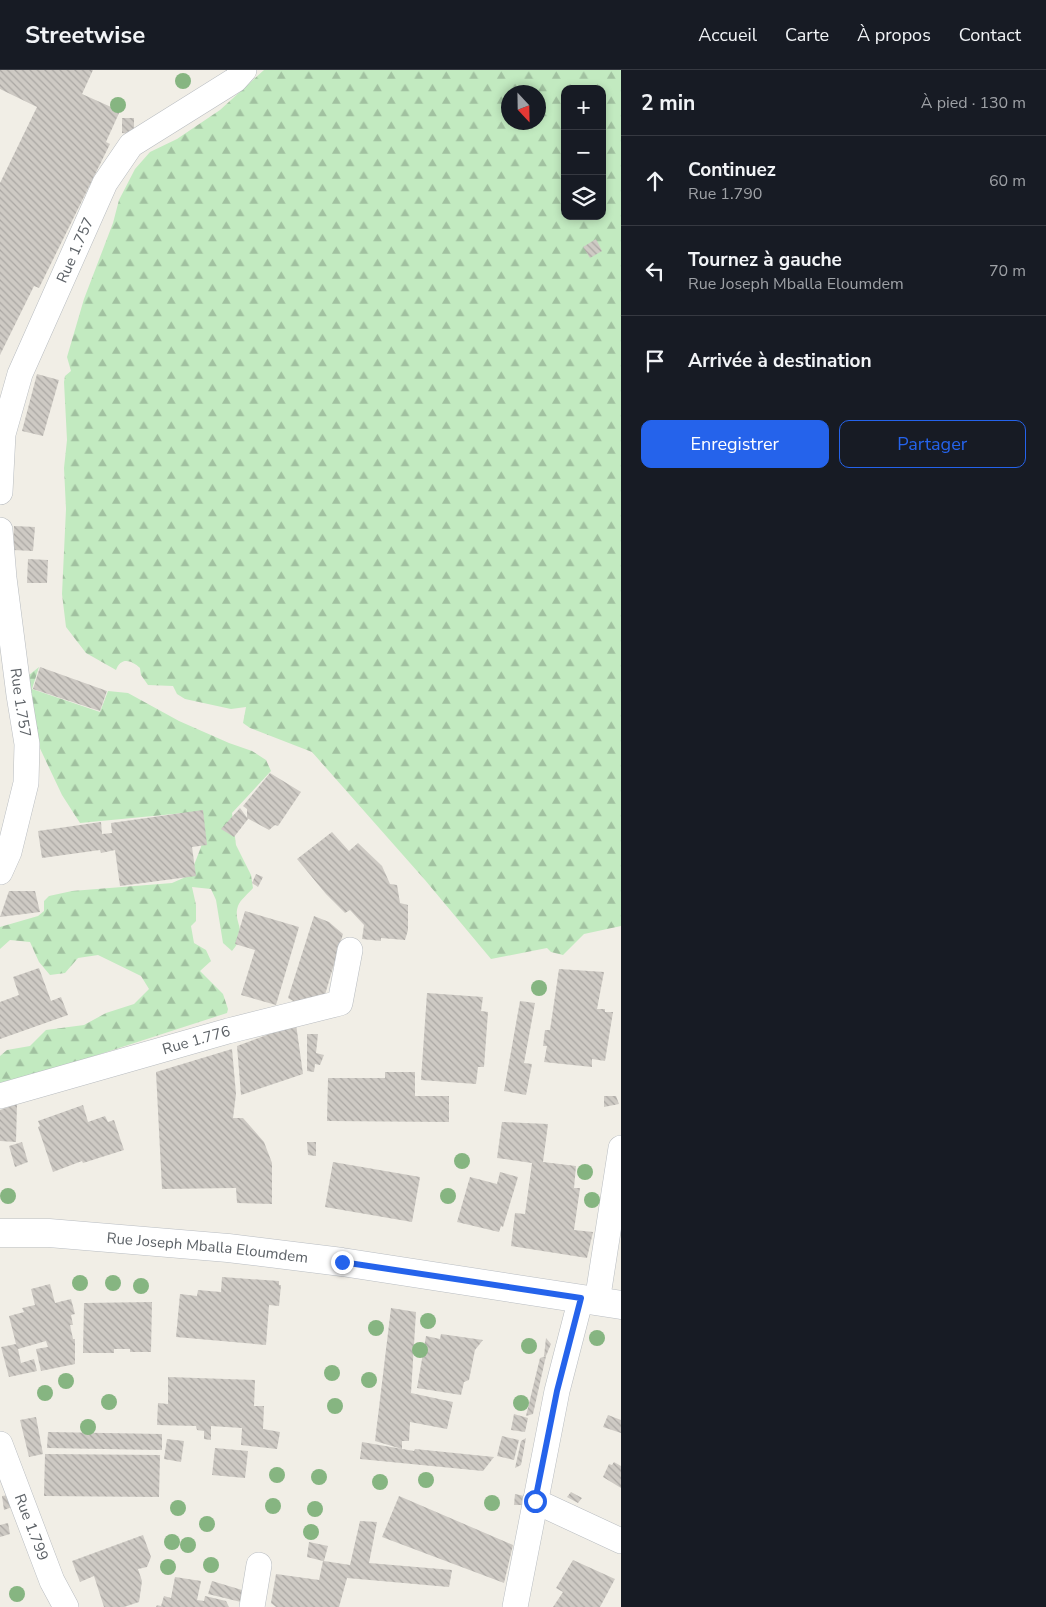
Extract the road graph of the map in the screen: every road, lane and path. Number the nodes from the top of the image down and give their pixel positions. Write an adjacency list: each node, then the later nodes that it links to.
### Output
1 (244, 70): 2 (street, Rue 1.757)
2 (0, 492)
3 (0, 530): 4 (street, Rue 1.757)
4 (0, 872)
5 (350, 950): 6 (street, Rue 1.776)
6 (0, 1096)
7 (621, 1148): 9 (street)
8 (0, 1233): 9 (main road, Rue Joseph Mballa Eloumdem)
9 (600, 1302): 11 (street)
10 (0, 1444): 14 (street, Rue 1.799)
11 (535, 1501): 12 (street); 16 (street)
12 (621, 1541)
13 (258, 1565): 15 (street)
14 (66, 1607)
15 (252, 1607)
16 (515, 1607)

